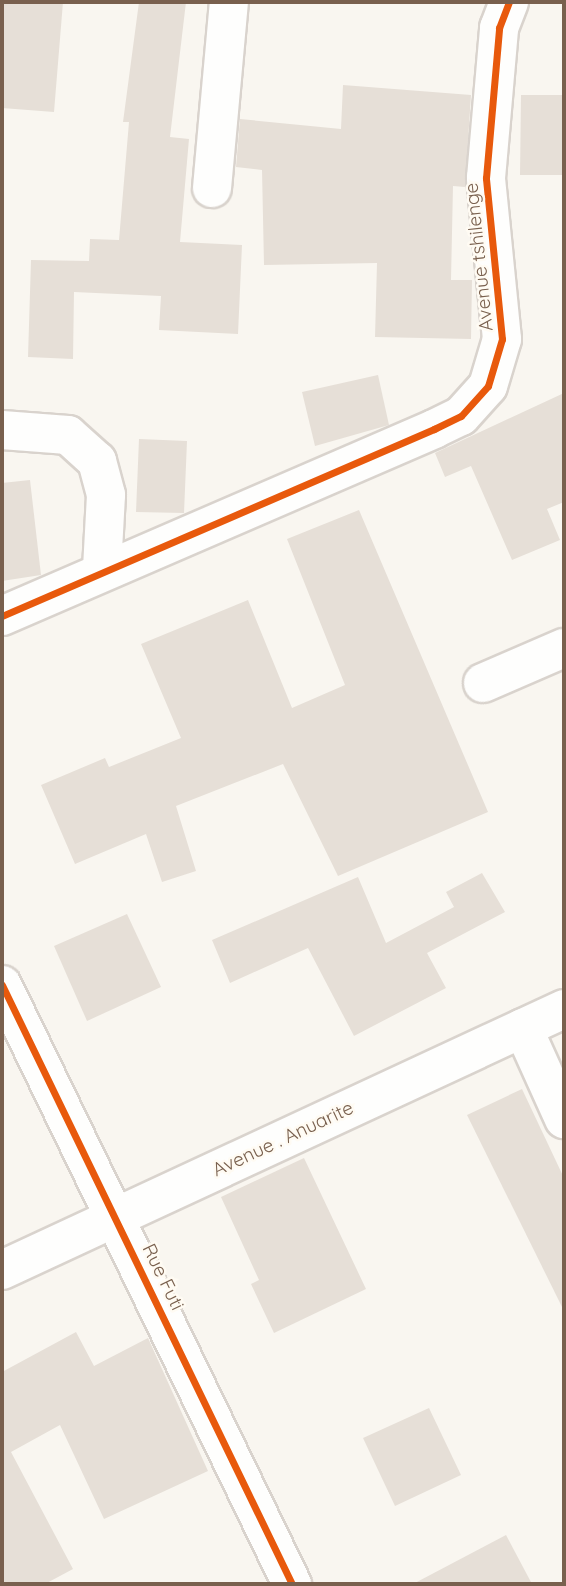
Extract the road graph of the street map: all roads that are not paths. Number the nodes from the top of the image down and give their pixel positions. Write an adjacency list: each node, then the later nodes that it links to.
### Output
1 (229, 2): 3 (street)
2 (509, 2): 5 (street, Avenue tshilenge)
3 (212, 188)
4 (2, 430): 5 (street)
5 (102, 570): 6 (street)
6 (2, 616)
7 (564, 648): 8 (street)
8 (483, 683)
9 (2, 985): 13 (street, Rue Futi)
10 (564, 1009): 11 (street, Avenue . Anuarite)
11 (523, 1028): 12 (street); 13 (street, Avenue . Anuarite)
12 (564, 1119)
13 (116, 1217): 14 (street, Avenue . Anuarite); 15 (street, Rue Futi)
14 (2, 1270)
15 (292, 1584)

